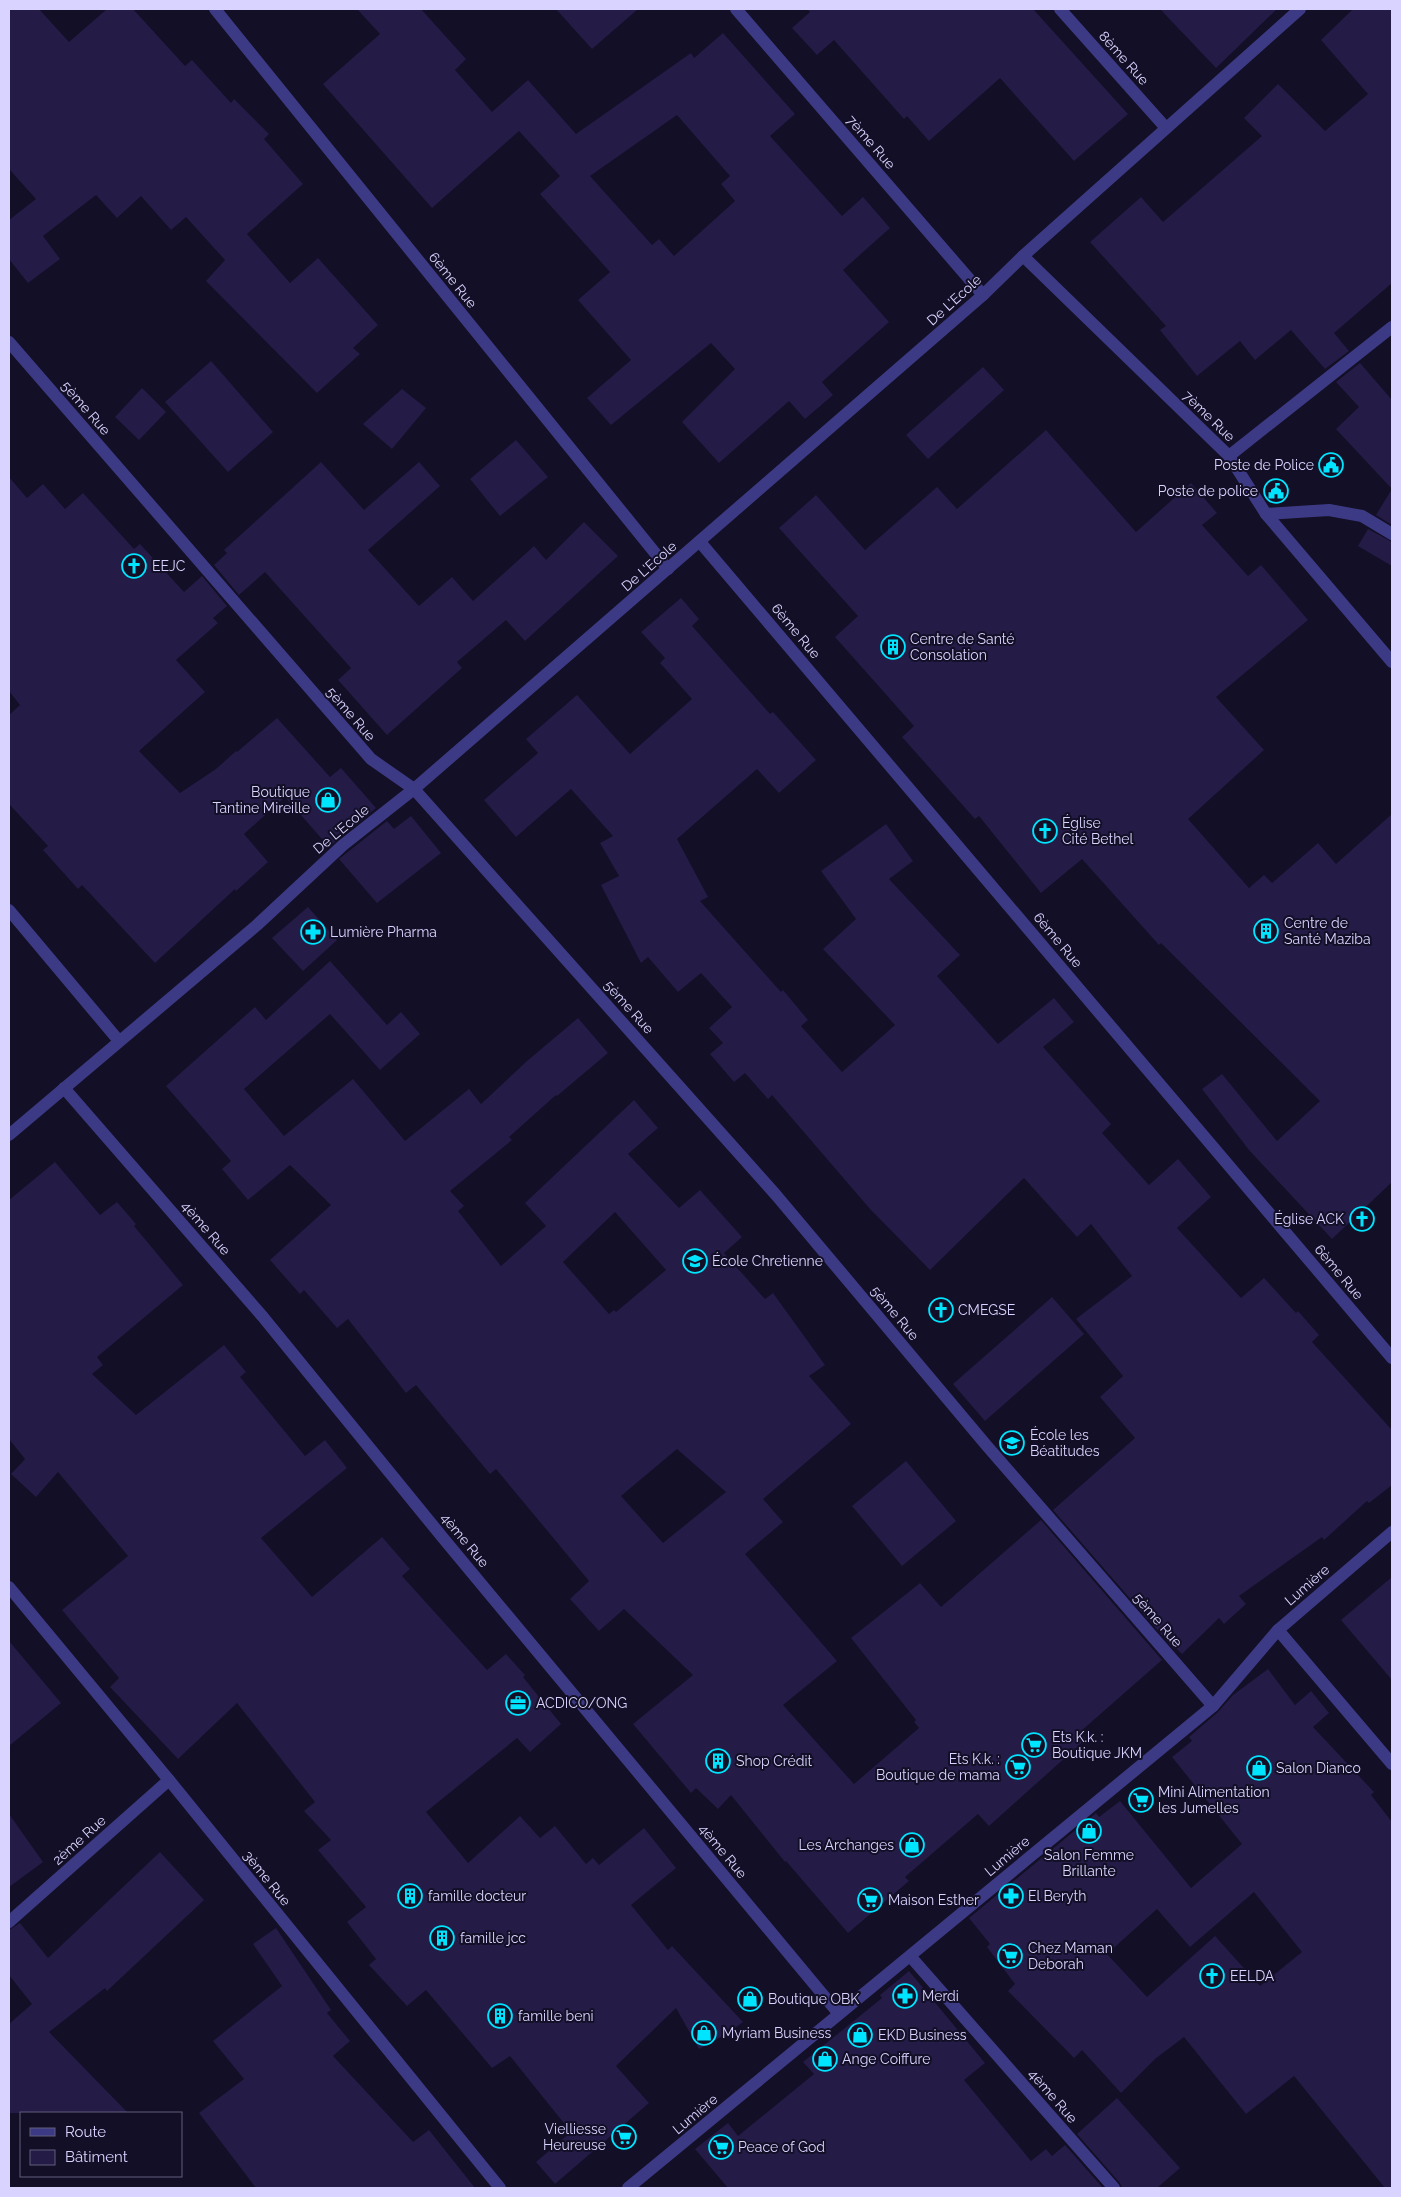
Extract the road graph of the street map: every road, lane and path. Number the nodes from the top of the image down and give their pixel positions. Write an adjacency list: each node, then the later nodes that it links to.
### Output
1 (215, 9): 14 (street, 6ème Rue)
2 (736, 9): 7 (street, 7ème Rue)
3 (1060, 9): 5 (street, 8ème Rue)
4 (1300, 9): 5 (street, De L'Ecole)
5 (1166, 128): 6 (street, De L'Ecole)
6 (1023, 256): 7 (street, De L'Ecole); 10 (street, 7ème Rue)
7 (983, 295): 13 (street, De L'Ecole)
8 (1392, 327): 10 (street)
9 (9, 342): 16 (street, 5ème Rue)
10 (1229, 456): 11 (street, 7ème Rue)
11 (1266, 514): 12 (street); 15 (street, 7ème Rue)
12 (1392, 534)
13 (700, 542): 14 (street, De L'Ecole); 21 (street, 6ème Rue)
14 (668, 569): 16 (street, De L'Ecole)
15 (1392, 662)
16 (414, 789): 18 (street, De L'Ecole); 25 (street, 5ème Rue)
17 (9, 910): 18 (street)
18 (119, 1041): 19 (street, De L'Ecole)
19 (64, 1088): 20 (street, De L'Ecole); 30 (street, 4ème Rue)
20 (9, 1135)
21 (1392, 1358)
22 (1392, 1532): 24 (street, Lumière)
23 (9, 1587): 27 (street, 3ème Rue)
24 (1278, 1630): 25 (street, Lumière); 26 (street)
25 (1213, 1706): 29 (street, Lumière)
26 (1392, 1764)
27 (169, 1780): 28 (street, 2ème Rue); 32 (street, 3ème Rue)
28 (9, 1922)
29 (910, 1956): 30 (street, Lumière); 33 (street, 4ème Rue)
30 (839, 2014): 31 (street, Lumière)
31 (637, 2186)
32 (500, 2188)
33 (1114, 2188)

